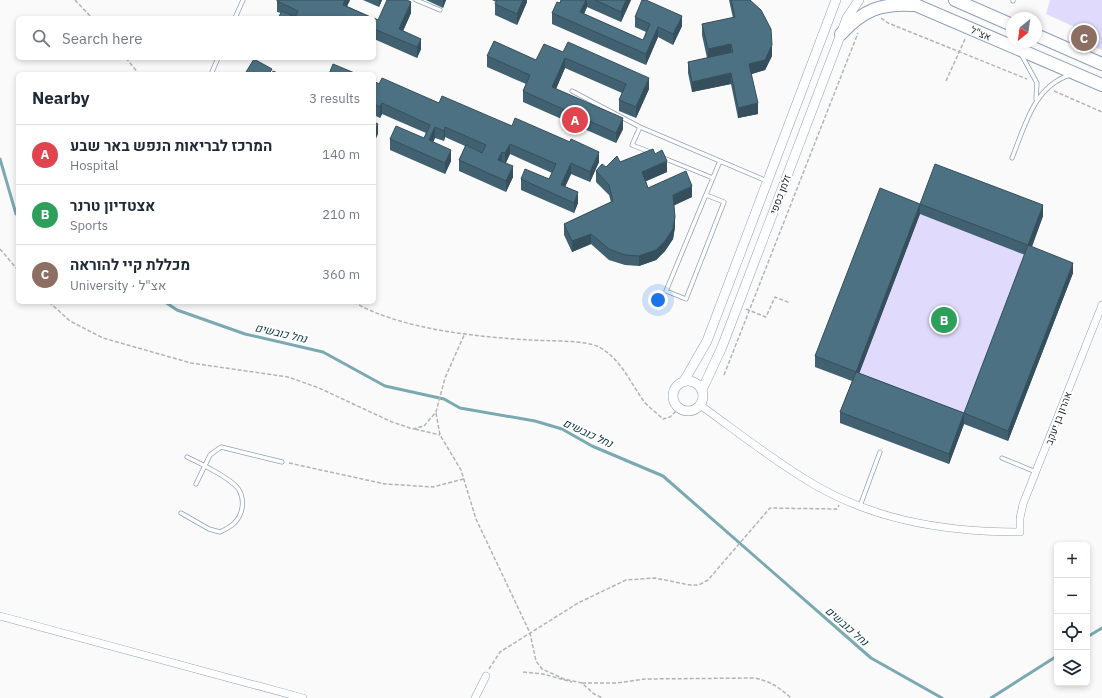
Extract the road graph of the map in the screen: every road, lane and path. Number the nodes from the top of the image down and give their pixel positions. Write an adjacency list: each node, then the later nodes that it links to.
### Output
1 (75, 0): 11 (path)
2 (243, 0): 12 (lane)
3 (416, 0): 9 (lane)
4 (836, 0): 37 (street, זלמן כספי)
5 (859, 0): 16 (street, זלמן כספי)
6 (904, 0): 8 (main road, אצ"ל)
7 (955, 0): 13 (main road, אצ"ל)
8 (918, 6): 10 (main road); 14 (main road, אצ"ל)
9 (440, 10)
10 (870, 10): 16 (main road); 19 (path)
11 (90, 16)
12 (236, 16)
13 (1006, 22)
14 (970, 28): 18 (main road, אצ"ל); 19 (path)
15 (860, 30): 46 (path)
16 (841, 34): 45 (street, זלמן כספי)
17 (1042, 38): 22 (main road)
18 (1018, 49): 25 (main road, אצ"ל); 27 (lane)
19 (959, 52): 26 (path); 27 (path)
20 (128, 60): 23 (path)
21 (217, 60): 24 (lane)
22 (1102, 64)
23 (137, 72)
24 (212, 72)
25 (1074, 74): 28 (main road, אצ"ל); 29 (lane)
26 (946, 81)
27 (1037, 83): 31 (lane)
28 (1102, 85)
29 (1046, 88): 31 (lane); 32 (path)
30 (572, 91): 33 (lane)
31 (1036, 100): 34 (lane)
32 (1102, 112)
33 (640, 126): 35 (lane); 36 (lane)
34 (1012, 158)
35 (720, 161): 36 (lane); 37 (lane)
36 (713, 178): 38 (lane)
37 (767, 181): 49 (street, זלמן כספי)
38 (706, 195): 38 (lane)
39 (0, 249): 40 (path)
40 (16, 268)
41 (790, 303): 46 (path)
42 (51, 304): 54 (path)
43 (357, 304): 47 (path)
44 (1102, 305): 61 (street, אהרון בן יעקב)
45 (737, 306): 46 (path); 50 (street, זלמן כספי)
46 (750, 311): 48 (path)
47 (466, 333): 52 (path); 53 (path)
48 (724, 375)
49 (684, 381): 50 (street); 52 (street)
50 (702, 390): 51 (street)
51 (700, 406): 52 (street); 64 (street)
52 (678, 408)
53 (436, 412): 54 (path); 55 (path)
54 (413, 429): 55 (path)
55 (440, 435): 62 (path)
56 (880, 452): 65 (lane)
57 (187, 456): 60 (lane)
58 (1002, 458): 61 (lane)
59 (282, 462): 60 (lane); 62 (path)
60 (204, 465): 63 (lane); 66 (lane)
61 (1037, 472): 65 (street, אהרון בן יעקב)
62 (464, 479): 68 (path)
63 (196, 484)
64 (842, 498): 65 (street); 68 (path)
65 (860, 506)
66 (181, 513)
67 (0, 616): 72 (street)
68 (530, 633): 70 (path); 71 (path)
69 (524, 672): 71 (path)
70 (486, 676): 73 (street)
71 (582, 683): 74 (path); 75 (path)
72 (303, 698)
73 (475, 698)
74 (603, 698)
75 (791, 698)

